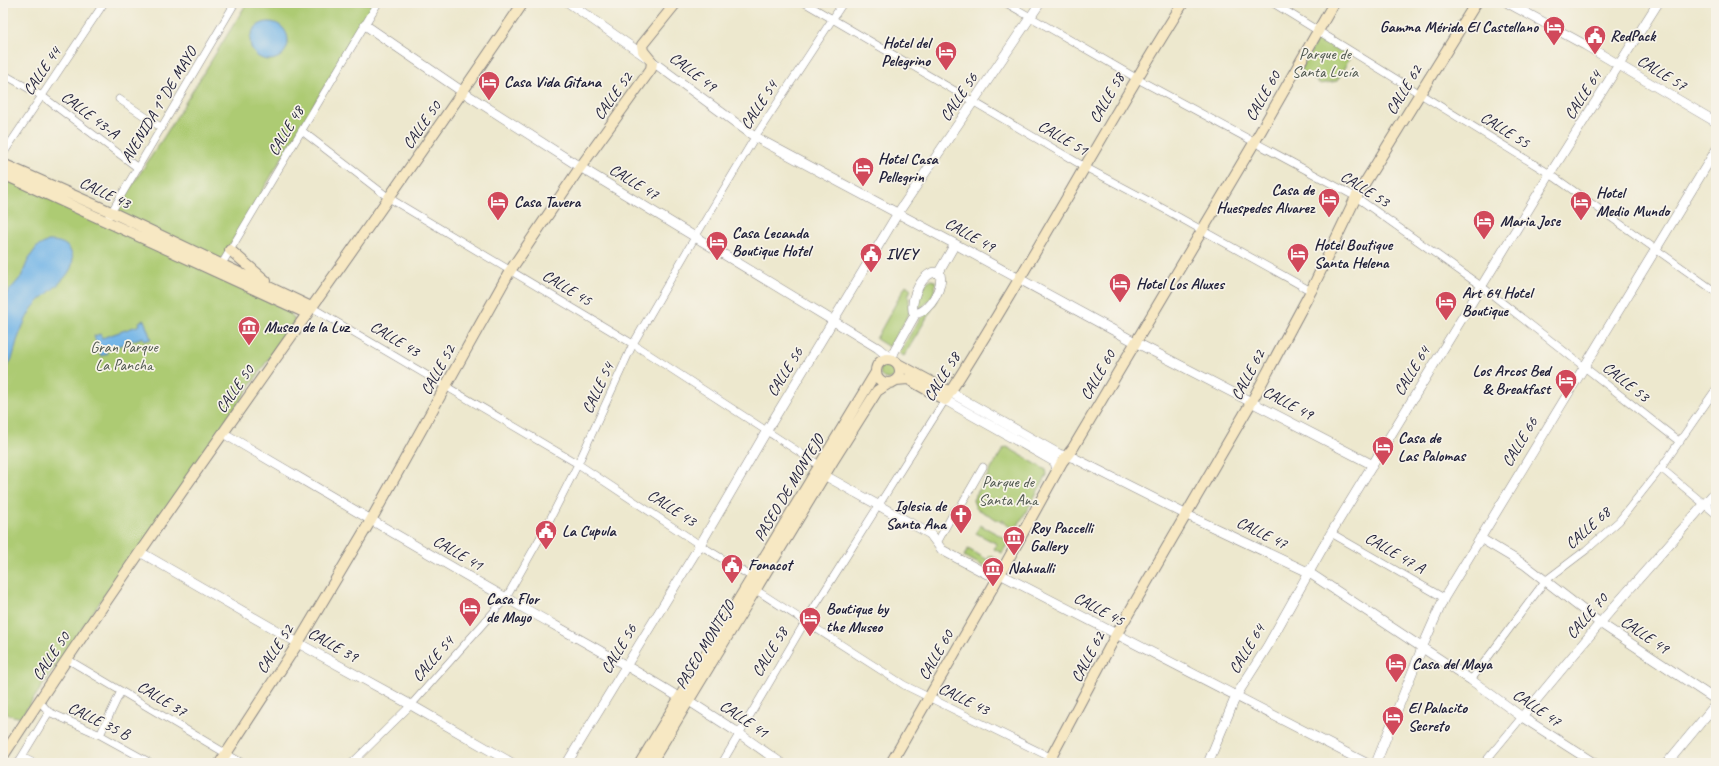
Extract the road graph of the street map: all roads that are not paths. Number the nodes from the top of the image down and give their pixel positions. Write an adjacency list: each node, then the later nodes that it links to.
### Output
1 (104, 3): 27 (street, CALLE 44)
2 (236, 3): 31 (street, AVENIDA 1° DE MAYO)
3 (378, 3): 19 (street, CALLE 48)
4 (523, 3): 25 (main road, CALLE 50)
5 (569, 3): 21 (street, CALLE 49)
6 (676, 3): 21 (main road, CALLE 52)
7 (805, 3): 18 (street, CALLE 51)
8 (843, 3): 18 (street, CALLE 54)
9 (1006, 3): 17 (street, CALLE 53)
10 (1040, 3): 17 (street, CALLE 56)
11 (1183, 3): 24 (main road, CALLE 58)
12 (1272, 3): 20 (street, CALLE 55)
13 (1334, 3): 20 (main road, CALLE 60)
14 (1476, 3): 26 (main road, CALLE 62)
15 (1508, 3): 22 (street, CALLE 57)
16 (1658, 3): 22 (street, CALLE 64)
17 (1031, 18): 24 (street, CALLE 53); 29 (street, CALLE 56)
18 (833, 19): 29 (street, CALLE 51); 33 (street, CALLE 54)
19 (365, 25): 25 (street, CALLE 47); 32 (street, CALLE 48)
20 (1317, 30): 26 (street, CALLE 55); 34 (main road, CALLE 60)
21 (649, 58): 33 (street, CALLE 49); 38 (main road, CALLE 52)
22 (1620, 66): 30 (street, CALLE 57); 42 (street, CALLE 64)
23 (3, 74): 27 (street, CALLE 43-A)
24 (1136, 78): 34 (street, CALLE 53); 39 (main road, CALLE 58)
25 (464, 92): 38 (street, CALLE 47); 44 (main road, CALLE 50)
26 (1420, 93): 42 (street, CALLE 55); 43 (main road, CALLE 62)
27 (42, 96): 36 (street, CALLE 44); 40 (street, CALLE 43-A)
28 (119, 99): 31 (street)
29 (973, 103): 39 (street, CALLE 51); 45 (street, CALLE 56)
30 (1716, 122)
31 (162, 128): 40 (street, AVENIDA 1° DE MAYO)
32 (302, 131): 44 (street, CALLE 45); 51 (street, CALLE 48)
33 (755, 138): 45 (street, CALLE 49); 48 (street, CALLE 54)
34 (1254, 143): 43 (street, CALLE 53); 47 (main road, CALLE 60)
35 (1716, 150): 50 (street, CALLE 66)
36 (3, 154)
37 (3, 164): 46 (main road, CALLE 43)
38 (580, 167): 48 (street, CALLE 47); 53 (main road, CALLE 52)
39 (1085, 167): 47 (street, CALLE 51); 55 (main road, CALLE 58)
40 (138, 168): 46 (street, AVENIDA 1° DE MAYO)
41 (3, 174): 46 (main road, CALLE 43)
42 (1550, 174): 50 (street, CALLE 55); 56 (street, CALLE 64)
43 (1356, 197): 56 (street, CALLE 53); 58 (main road, CALLE 62)
44 (389, 198): 53 (street, CALLE 45); 60 (main road, CALLE 50)
45 (898, 213): 49 (street, CALLE 49); 62 (street, CALLE 56)
46 (108, 216): 52 (main road, CALLE 43)
47 (1202, 229): 58 (street, CALLE 51); 63 (main road, CALLE 60)
48 (696, 236): 62 (street, CALLE 47); 64 (street, CALLE 54)
49 (955, 244): 54 (street); 55 (street, CALLE 49)
50 (1656, 248): 59 (street, CALLE 55); 66 (street, CALLE 66)
51 (230, 250): 52 (street, CALLE 48); 57 (main road)
52 (219, 268): 57 (main road, CALLE 43); 60 (main road, CALLE 43)
53 (510, 271): 64 (street, CALLE 45); 69 (main road, CALLE 52)
54 (939, 272): 61 (street); 61 (street)
55 (1018, 279): 63 (street, CALLE 49); 71 (main road, CALLE 58)
56 (1481, 286): 66 (street, CALLE 53); 80 (street, CALLE 64)
57 (278, 291): 60 (main road, CALLE 43)
58 (1310, 291): 72 (main road, CALLE 62)
59 (1716, 292)
60 (308, 310): 69 (street, CALLE 43); 75 (main road, CALLE 50)
61 (916, 313): 65 (street)
62 (834, 320): 65 (street, CALLE 47); 74 (street, CALLE 56)
63 (1135, 342): 72 (street, CALLE 49); 77 (main road, CALLE 60)
64 (633, 344): 74 (street, CALLE 45); 78 (street, CALLE 54)
65 (894, 361): 67 (main road); 68 (main road); 71 (main road, CALLE 47)
66 (1584, 366): 76 (street, CALLE 53); 92 (street, CALLE 66)
67 (876, 372): 68 (main road); 79 (main road, PASEO DE MONTEJO)
68 (892, 382): 71 (main road, CALLE 47); 84 (main road, PASEO MONTEJO)
69 (446, 387): 78 (street, CALLE 43); 90 (main road, CALLE 52)
70 (1716, 389): 76 (street, CALLE 68)
71 (948, 396): 73 (street, CALLE 47); 87 (street, CALLE 58)
72 (1252, 401): 80 (street, CALLE 49); 88 (main road, CALLE 62)
73 (967, 407): 77 (street, CALLE 47); 83 (street, CALLE 47)
74 (766, 432): 79 (street, CALLE 45); 94 (street, CALLE 56)
75 (224, 433): 90 (street, CALLE 41); 95 (main road, CALLE 50)
76 (1680, 442): 82 (street, CALLE 68)
77 (1067, 456): 83 (main road, CALLE 60); 88 (street, CALLE 47)
78 (578, 464): 94 (street, CALLE 43); 101 (street, CALLE 54)
79 (819, 465): 98 (main road, PASEO DE MONTEJO)
80 (1373, 465): 91 (street, CALLE 64)
81 (983, 467): 93 (street)
82 (1661, 468): 86 (street); 99 (street, CALLE 68)
83 (1057, 471): 97 (main road, CALLE 60)
84 (824, 475): 87 (street, CALLE 45); 100 (main road, PASEO MONTEJO)
85 (1716, 491): 86 (street, CALLE 70)
86 (1704, 505): 89 (street); 104 (street, CALLE 70)
87 (879, 506): 93 (street, CALLE 45); 103 (street, CALLE 58)
88 (1185, 514): 96 (street, CALLE 47); 105 (main road, CALLE 62)
89 (1716, 514)
90 (371, 520): 101 (street, CALLE 41); 106 (main road, CALLE 52)
91 (1331, 533): 96 (street, CALLE 64); 102 (street, CALLE 47 A)
92 (1480, 538): 99 (street, CALLE 49); 102 (street, CALLE 66)
93 (937, 543): 97 (street, CALLE 45)
94 (700, 545): 98 (street, CALLE 43); 109 (street, CALLE 56)
95 (140, 552): 106 (street, CALLE 39); 108 (main road, CALLE 50)
96 (1308, 572): 107 (street, CALLE 47); 112 (street, CALLE 64)
97 (1000, 574): 105 (street, CALLE 45); 113 (main road, CALLE 60)
98 (752, 577): 114 (main road, PASEO DE MONTEJO)
99 (1546, 581): 104 (street, CALLE 49); 110 (street, CALLE 68)
100 (756, 590): 103 (street, CALLE 43); 114 (main road, PASEO MONTEJO)
101 (506, 598): 109 (street, CALLE 41); 118 (street, CALLE 54)
102 (1444, 598): 107 (street, CALLE 66)
103 (805, 622): 113 (street, CALLE 43); 121 (street, CALLE 58)
104 (1600, 623): 115 (street, CALLE 49); 120 (street, CALLE 70)
105 (1116, 635): 112 (street, CALLE 45); 126 (main road, CALLE 62)
106 (298, 643): 118 (street, CALLE 39); 123 (main road, CALLE 52)
107 (1422, 648): 110 (street, CALLE 47); 142 (street, CALLE 66)
108 (67, 659): 111 (street, CALLE 37); 116 (main road, CALLE 50)
109 (627, 665): 114 (street, CALLE 41); 133 (street, CALLE 56)
110 (1471, 680): 120 (street, CALLE 47)
111 (122, 691): 122 (street); 123 (street, CALLE 37)
112 (1236, 696): 140 (street, CALLE 64); 141 (street, CALLE 45)
113 (928, 698): 126 (street, CALLE 43); 138 (main road, CALLE 60)
114 (684, 700): 121 (street, CALLE 41); 134 (main road, PASEO DE MONTEJO); 135 (main road, PASEO MONTEJO)
115 (1716, 700)
116 (39, 701): 119 (street, CALLE 35 B); 124 (main road, CALLE 50)
117 (1716, 704): 145 (street)
118 (412, 705): 131 (street, CALLE 54); 132 (street, CALLE 39)
119 (49, 712): 122 (street, CALLE 35 B); 125 (street)
120 (1522, 717): 143 (street, CALLE 70); 144 (street, CALLE 47)
121 (739, 734): 136 (street, CALLE 58); 137 (street, CALLE 41)
122 (100, 735): 127 (street, CALLE 35 B)
123 (226, 753): 129 (main road, CALLE 52); 130 (street, CALLE 37)
124 (3, 756)
125 (20, 760): 128 (street)
126 (1050, 760): 139 (street, CALLE 43)
127 (149, 762)
128 (34, 763)
129 (220, 763)
130 (242, 763)
131 (352, 763)
132 (512, 763)
133 (567, 763)
134 (640, 763)
135 (651, 763)
136 (722, 763)
137 (782, 763)
138 (891, 763)
139 (1062, 763)
140 (1208, 763)
141 (1366, 763)
142 (1376, 763)
143 (1484, 763)
144 (1594, 763)
145 (1668, 763)

